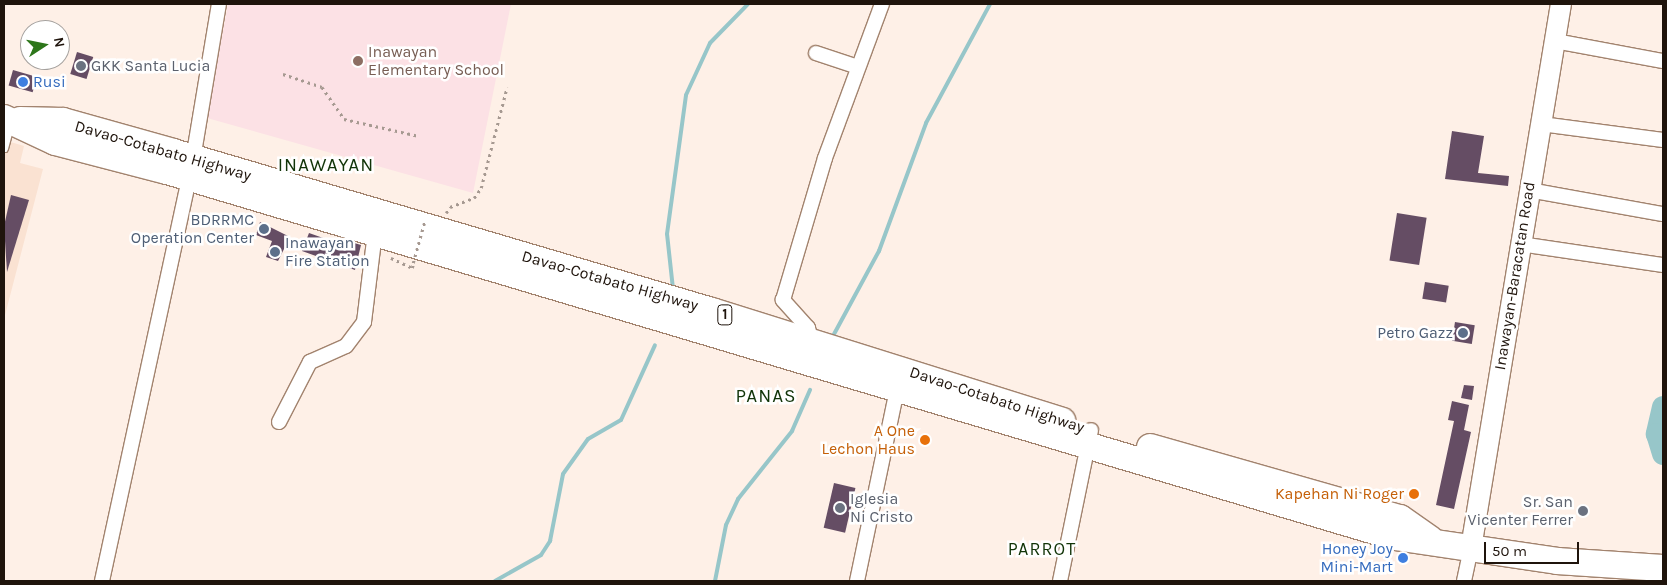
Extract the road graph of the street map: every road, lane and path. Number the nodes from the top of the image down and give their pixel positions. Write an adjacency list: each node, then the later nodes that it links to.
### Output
1 (219, 4): 15 (street)
2 (882, 4): 7 (street)
3 (1561, 4): 4 (main road, Inawayan-Baracatan Road)
4 (1555, 41): 6 (street); 11 (main road, Inawayan-Baracatan Road)
5 (816, 52): 7 (street)
6 (1663, 61)
7 (858, 67): 25 (street)
8 (283, 74): 12 (path)
9 (507, 87): 18 (path)
10 (7, 119): 14 (lane); 15 (highway, Davao-Cotabato Highway / 1)
11 (1540, 124): 13 (street); 16 (main road, Inawayan-Baracatan Road)
12 (420, 136)
13 (1663, 140)
14 (4, 148)
15 (190, 168): 18 (highway, Davao-Cotabato Highway / 1); 19 (highway, Davao-Cotabato Highway / 1); 31 (street)
16 (1529, 190): 17 (street); 20 (main road, Inawayan-Baracatan Road)
17 (1663, 214)
18 (432, 226): 22 (path, bridge); 25 (highway, Davao-Cotabato Highway / 1)
19 (375, 234): 26 (highway, Davao-Cotabato Highway / 1); 27 (street)
20 (1520, 244): 23 (street); 29 (main road, Inawayan-Baracatan Road)
21 (390, 261): 24 (path)
22 (414, 263)
23 (1663, 265)
24 (412, 268)
25 (812, 342): 26 (highway, Davao-Cotabato Highway / 1)
26 (899, 378): 28 (highway, Davao-Cotabato Highway / 1); 32 (street)
27 (279, 422)
28 (1089, 439): 29 (highway, Davao-Cotabato Highway / 1); 33 (street)
29 (1471, 548): 30 (highway, Davao-Cotabato Highway / 1); 34 (street)
30 (1663, 568)
31 (102, 581)
32 (857, 581)
33 (1060, 581)
34 (1464, 581)

